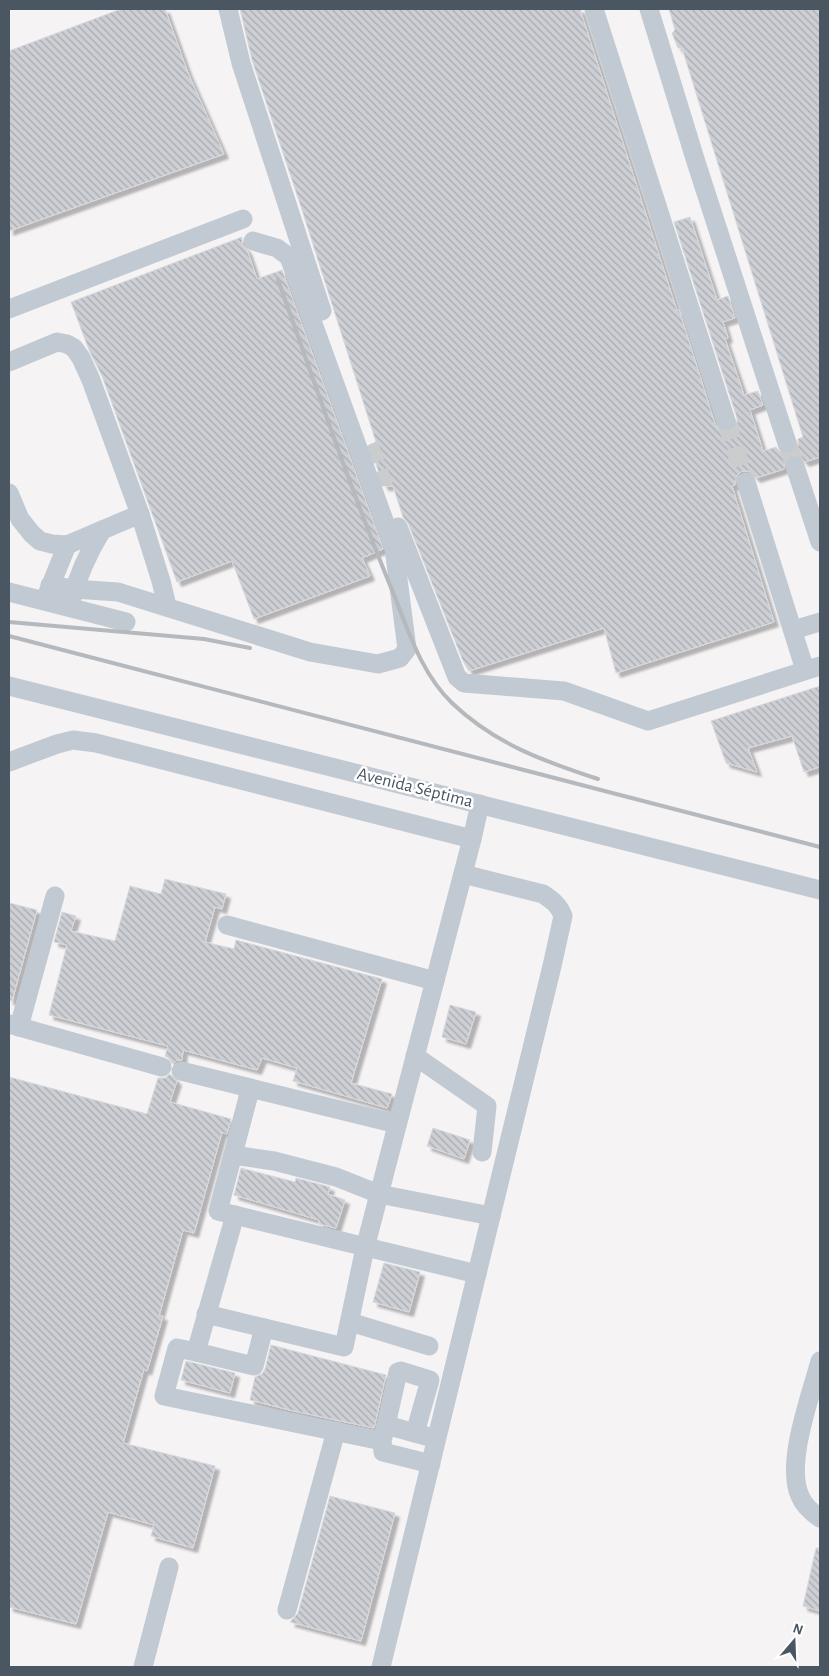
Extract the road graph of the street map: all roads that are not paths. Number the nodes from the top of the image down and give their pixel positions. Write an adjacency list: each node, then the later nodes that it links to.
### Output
1 (228, 9): 10 (street)
2 (594, 9): 8 (street)
3 (649, 9): 9 (street)
4 (243, 219): 6 (street)
5 (253, 241): 22 (street)
6 (9, 310)
7 (9, 362): 15 (street)
8 (726, 421)
9 (787, 443)
10 (369, 445)
11 (794, 466): 17 (street)
12 (746, 482): 25 (street)
13 (384, 486): 26 (street)
14 (9, 493): 18 (street)
15 (140, 514): 16 (street); 22 (street)
16 (102, 530): 18 (street); 21 (street)
17 (820, 542)
18 (67, 545): 20 (street)
19 (9, 592): 20 (street)
20 (47, 593): 21 (street)
21 (71, 598): 22 (street); 23 (street)
22 (166, 606)
23 (126, 622)
24 (820, 622): 25 (street)
25 (793, 630): 26 (street)
26 (813, 668)
27 (9, 686): 29 (street, Avenida Séptima)
28 (9, 762): 30 (street)
29 (480, 804): 30 (street); 32 (street, Avenida Séptima)
30 (472, 839): 31 (street)
31 (463, 874): 35 (street); 46 (street)
32 (820, 890)
33 (55, 896): 36 (street)
34 (227, 925): 35 (street)
35 (435, 981): 37 (street)
36 (14, 1026): 38 (street)
37 (414, 1056): 41 (street); 42 (street)
38 (162, 1067)
39 (181, 1071): 40 (street)
40 (250, 1090): 41 (street); 43 (street)
41 (397, 1124): 44 (street)
42 (482, 1152)
43 (233, 1155): 44 (street); 45 (street)
44 (379, 1194): 46 (street); 47 (street)
45 (235, 1215): 47 (street); 49 (street)
46 (491, 1216): 48 (street)
47 (366, 1248): 48 (street); 50 (street)
48 (477, 1274): 58 (street)
49 (206, 1314): 51 (street); 53 (street)
50 (350, 1322): 51 (street); 52 (street)
51 (264, 1328): 53 (street)
52 (429, 1346)
53 (196, 1352): 55 (street)
54 (820, 1361): 60 (street)
55 (336, 1431): 56 (street); 62 (street)
56 (384, 1433): 57 (street); 57 (street); 59 (street)
57 (415, 1433): 58 (street)
58 (437, 1440): 59 (street)
59 (431, 1464): 64 (street)
60 (820, 1518)
61 (169, 1567): 63 (street)
62 (287, 1610)
63 (142, 1667)
64 (381, 1667)

